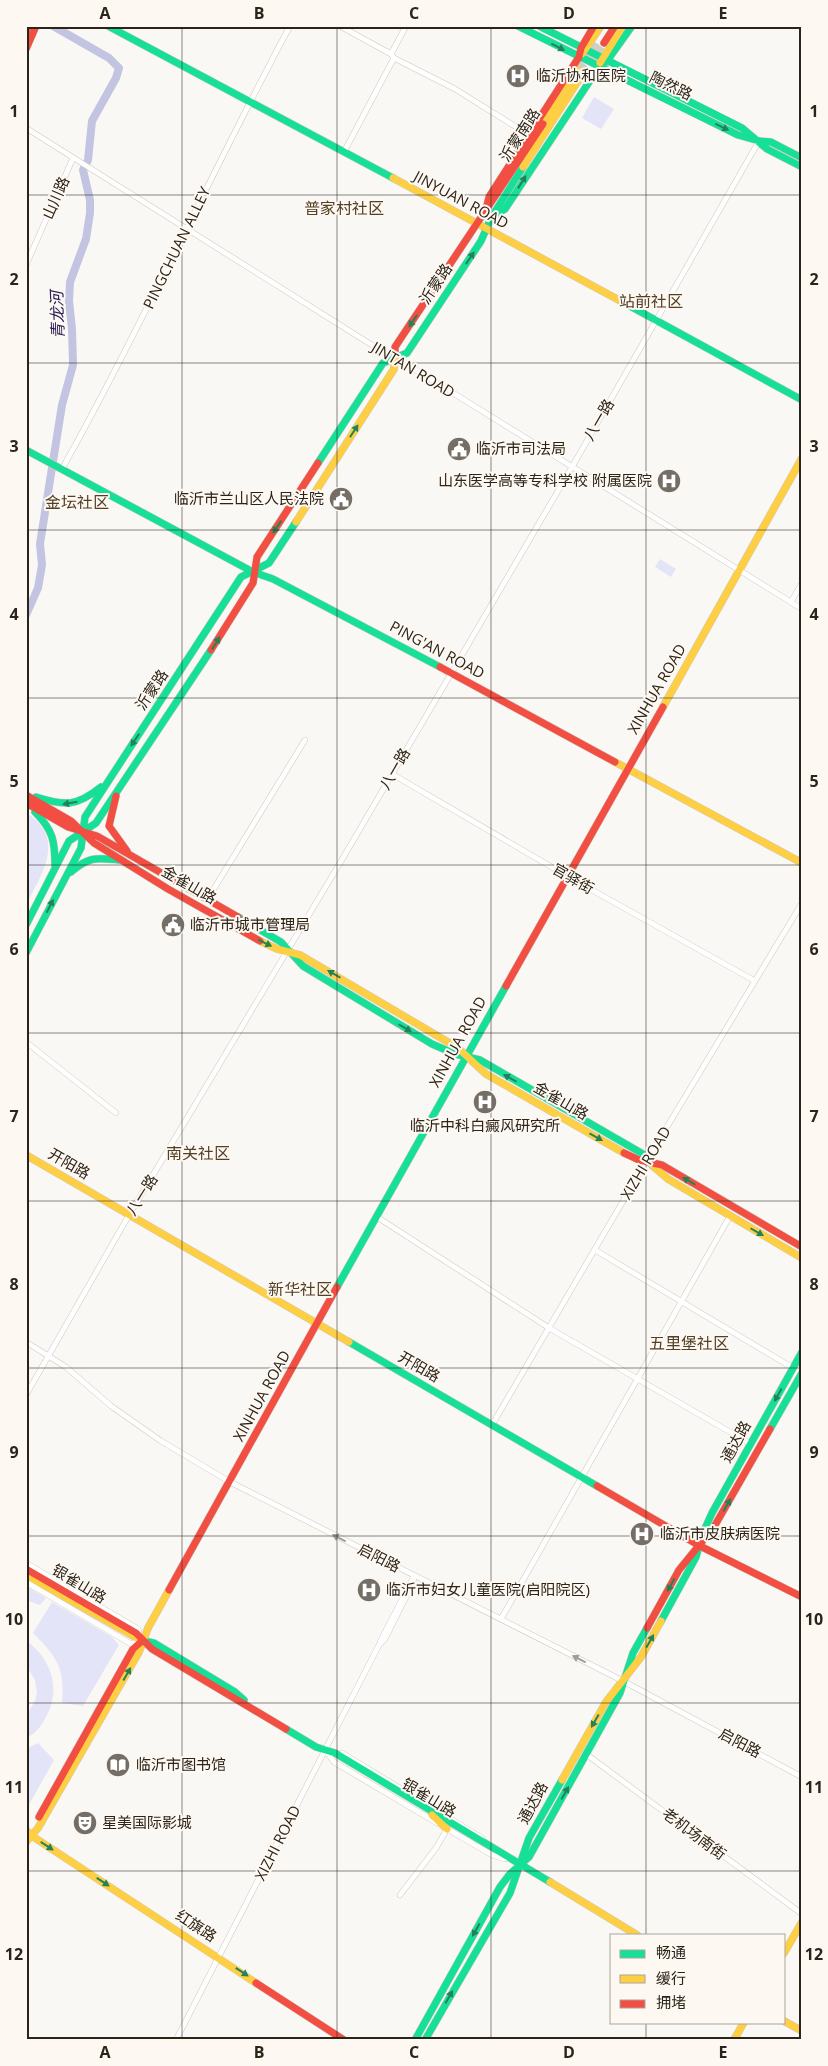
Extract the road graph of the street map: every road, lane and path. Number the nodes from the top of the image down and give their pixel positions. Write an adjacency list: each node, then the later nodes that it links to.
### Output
1 (28, 26): 15 (main road)
2 (36, 26): 16 (main road)
3 (108, 26): 23 (main road, JINYUAN ROAD)
4 (290, 26): 23 (street, PINGCHUAN ALLEY)
5 (340, 26): 18 (street)
6 (406, 26): 18 (street)
7 (518, 26): 19 (main road, 陶然路, one-way to 19)
8 (539, 26): 17 (main road, 陶然路)
9 (594, 26): 17 (main road)
10 (601, 26): 17 (main road)
11 (607, 26): 12 (main road)
12 (615, 26)
13 (623, 26): 20 (main road)
14 (632, 26): 20 (main road)
15 (26, 31)
16 (26, 49)
17 (583, 49): 19 (main road); 20 (main road, 陶然路)
18 (393, 56): 25 (street); 27 (street)
19 (580, 57): 21 (main road, 陶然路); 25 (main road)
20 (604, 60): 21 (main road); 26 (main road, 陶然路)
21 (598, 67): 26 (main road, 陶然路, one-way to 26); 31 (main road, one-way to 21)
22 (581, 72): 31 (main road, 沂蒙南路)
23 (249, 102): 27 (main road, JINYUAN ROAD); 33 (street, PINGCHUAN ALLEY)
24 (26, 128): 28 (street, JINTAN ROAD)
25 (529, 135): 31 (main road)
26 (759, 141): 29 (main road, 陶然路); 30 (main road, 陶然路); 36 (street, 八一路)
27 (344, 152): 32 (main road, JINYUAN ROAD)
28 (73, 158): 33 (street, JINTAN ROAD); 35 (street, 山川路)
29 (802, 158)
30 (802, 166)
31 (488, 216): 32 (main road, 沂蒙路); 34 (main road, 沂蒙路)
32 (477, 225): 34 (main road, JINYUAN ROAD); 37 (main road, 沂蒙路, one-way to 37)
33 (186, 229): 37 (street, JINTAN ROAD); 42 (street, PINGCHUAN ALLEY)
34 (487, 229): 36 (main road, JINYUAN ROAD); 37 (main road, 沂蒙路, one-way to 34)
35 (26, 265)
36 (657, 321): 38 (main road, JINYUAN ROAD); 41 (street, 八一路)
37 (395, 357): 41 (street, JINTAN ROAD); 44 (main road, 沂蒙路, one-way to 44); 44 (main road, 沂蒙路, one-way to 37)
38 (802, 400)
39 (26, 450): 42 (main road, PING'AN ROAD)
40 (802, 458): 43 (main road, XINHUA ROAD)
41 (572, 467): 43 (street, JINTAN ROAD); 48 (street, 八一路)
42 (60, 468): 44 (main road, PING'AN ROAD)
43 (740, 571): 46 (street, JINTAN ROAD); 50 (main road, XINHUA ROAD)
44 (253, 572): 48 (main road, PING'AN ROAD); 52 (main road, 沂蒙路, one-way to 52); 53 (main road, 沂蒙路, one-way to 44)
45 (802, 583): 46 (street)
46 (791, 602): 47 (street, JINTAN ROAD)
47 (802, 609)
48 (451, 673): 50 (main road, PING'AN ROAD); 51 (street, 八一路)
49 (305, 740): 63 (street)
50 (627, 768): 59 (main road, PING'AN ROAD); 61 (main road, XINHUA ROAD)
51 (392, 774): 61 (street, 官驿街); 66 (street, 八一路)
52 (108, 781): 54 (main road, one-way to 54); 56 (main road, 沂蒙路)
53 (118, 790): 56 (main road, 沂蒙路); 57 (main road)
54 (26, 794): 56 (main road, 金雀山路)
55 (26, 804): 56 (main road, 金雀山路); 60 (main road)
56 (82, 832): 57 (main road, 金雀山路); 58 (main road, 金雀山路); 60 (main road, 沂蒙路); 62 (main road, 沂蒙路)
57 (129, 855): 63 (main road, 金雀山路)
58 (119, 860): 62 (main road); 66 (main road, 金雀山路, one-way to 66)
59 (802, 863)
60 (55, 868): 65 (main road, 沂蒙路)
61 (567, 876): 68 (street, 官驿街); 70 (main road, XINHUA ROAD)
62 (65, 877): 67 (main road, 沂蒙路, one-way to 62)
63 (207, 900): 66 (main road, 金雀山路)
64 (802, 903): 68 (street, XIZHI ROAD)
65 (26, 925)
66 (288, 951): 70 (main road, 金雀山路); 74 (street, 八一路)
67 (26, 953)
68 (755, 981): 73 (street, XIZHI ROAD)
69 (26, 1042): 71 (street)
70 (466, 1056): 73 (main road, 金雀山路); 76 (main road, XINHUA ROAD)
71 (116, 1112)
72 (26, 1155): 74 (main road, 开阳路)
73 (647, 1160): 75 (main road, 金雀山路); 77 (main road, 金雀山路, one-way to 73); 78 (street, XIZHI ROAD)
74 (129, 1215): 81 (main road, 开阳路); 85 (street, 八一路)
75 (730, 1216): 79 (main road, 金雀山路, one-way to 79); 80 (street)
76 (377, 1217): 81 (main road, XINHUA ROAD); 82 (street)
77 (801, 1246)
78 (595, 1250): 80 (street); 82 (street, XIZHI ROAD)
79 (801, 1258)
80 (680, 1302): 86 (street); 88 (street)
81 (317, 1325): 90 (main road, 开阳路); 93 (main road, XINHUA ROAD)
82 (549, 1328): 88 (street); 90 (street, XIZHI ROAD)
83 (26, 1342): 85 (street, 启阳路)
84 (802, 1352): 86 (main road, 通达路)
85 (50, 1356): 89 (street, 八一路); 93 (street, 启阳路)
86 (793, 1368): 91 (main road, 通达路, one-way to 91)
87 (802, 1372): 94 (main road, 通达路, one-way to 87)
88 (637, 1378): 91 (street); 92 (street)
89 (26, 1395)
90 (492, 1425): 92 (main road, 开阳路)
91 (751, 1444): 94 (main road, 通达路)
92 (581, 1476): 94 (main road, 开阳路); 101 (street)
93 (230, 1482): 98 (street, 启阳路, one-way to 93); 102 (main road, XINHUA ROAD)
94 (700, 1546): 100 (main road, 开阳路); 103 (main road, 通达路)
95 (26, 1562): 102 (street)
96 (26, 1569): 102 (main road, 银雀山路)
97 (26, 1575): 102 (main road, 银雀山路)
98 (414, 1576): 101 (street, 启阳路); 104 (street, XIZHI ROAD)
99 (26, 1582): 102 (street)
100 (802, 1597)
101 (501, 1619): 103 (street, 启阳路, one-way to 101)
102 (142, 1641): 104 (main road, 银雀山路); 104 (main road, 银雀山路); 110 (main road, XINHUA ROAD)
103 (623, 1680): 105 (main road, 通达路); 106 (street, 启阳路); 113 (main road, 通达路, one-way to 113)
104 (325, 1750): 107 (main road, 银雀山路); 108 (street); 109 (street); 119 (street, XIZHI ROAD)
105 (586, 1754): 113 (main road, 通达路, one-way to 105); 115 (street, 老机场南街)
106 (802, 1777)
107 (431, 1813): 108 (main road); 109 (main road); 112 (main road, 银雀山路)
108 (443, 1814): 112 (street)
109 (448, 1829): 112 (street); 114 (street)
110 (28, 1836): 111 (main road, XINHUA ROAD); 119 (main road, 红旗路, one-way to 119)
111 (26, 1850)
112 (506, 1858): 113 (main road, 银雀山路)
113 (521, 1865): 117 (main road, 银雀山路); 125 (main road, 通达路, one-way to 125); 126 (main road, 通达路, one-way to 113)
114 (400, 1895)
115 (802, 1914)
116 (802, 1922): 118 (main road)
117 (635, 1934)
118 (786, 1950)
119 (219, 1957): 123 (street, XIZHI ROAD); 124 (main road, 红旗路, one-way to 124)
120 (786, 2022): 122 (main road)
121 (743, 2024): 127 (main road)
122 (802, 2031)
123 (176, 2040)
124 (344, 2040)
125 (415, 2040)
126 (425, 2040)
127 (734, 2040)

